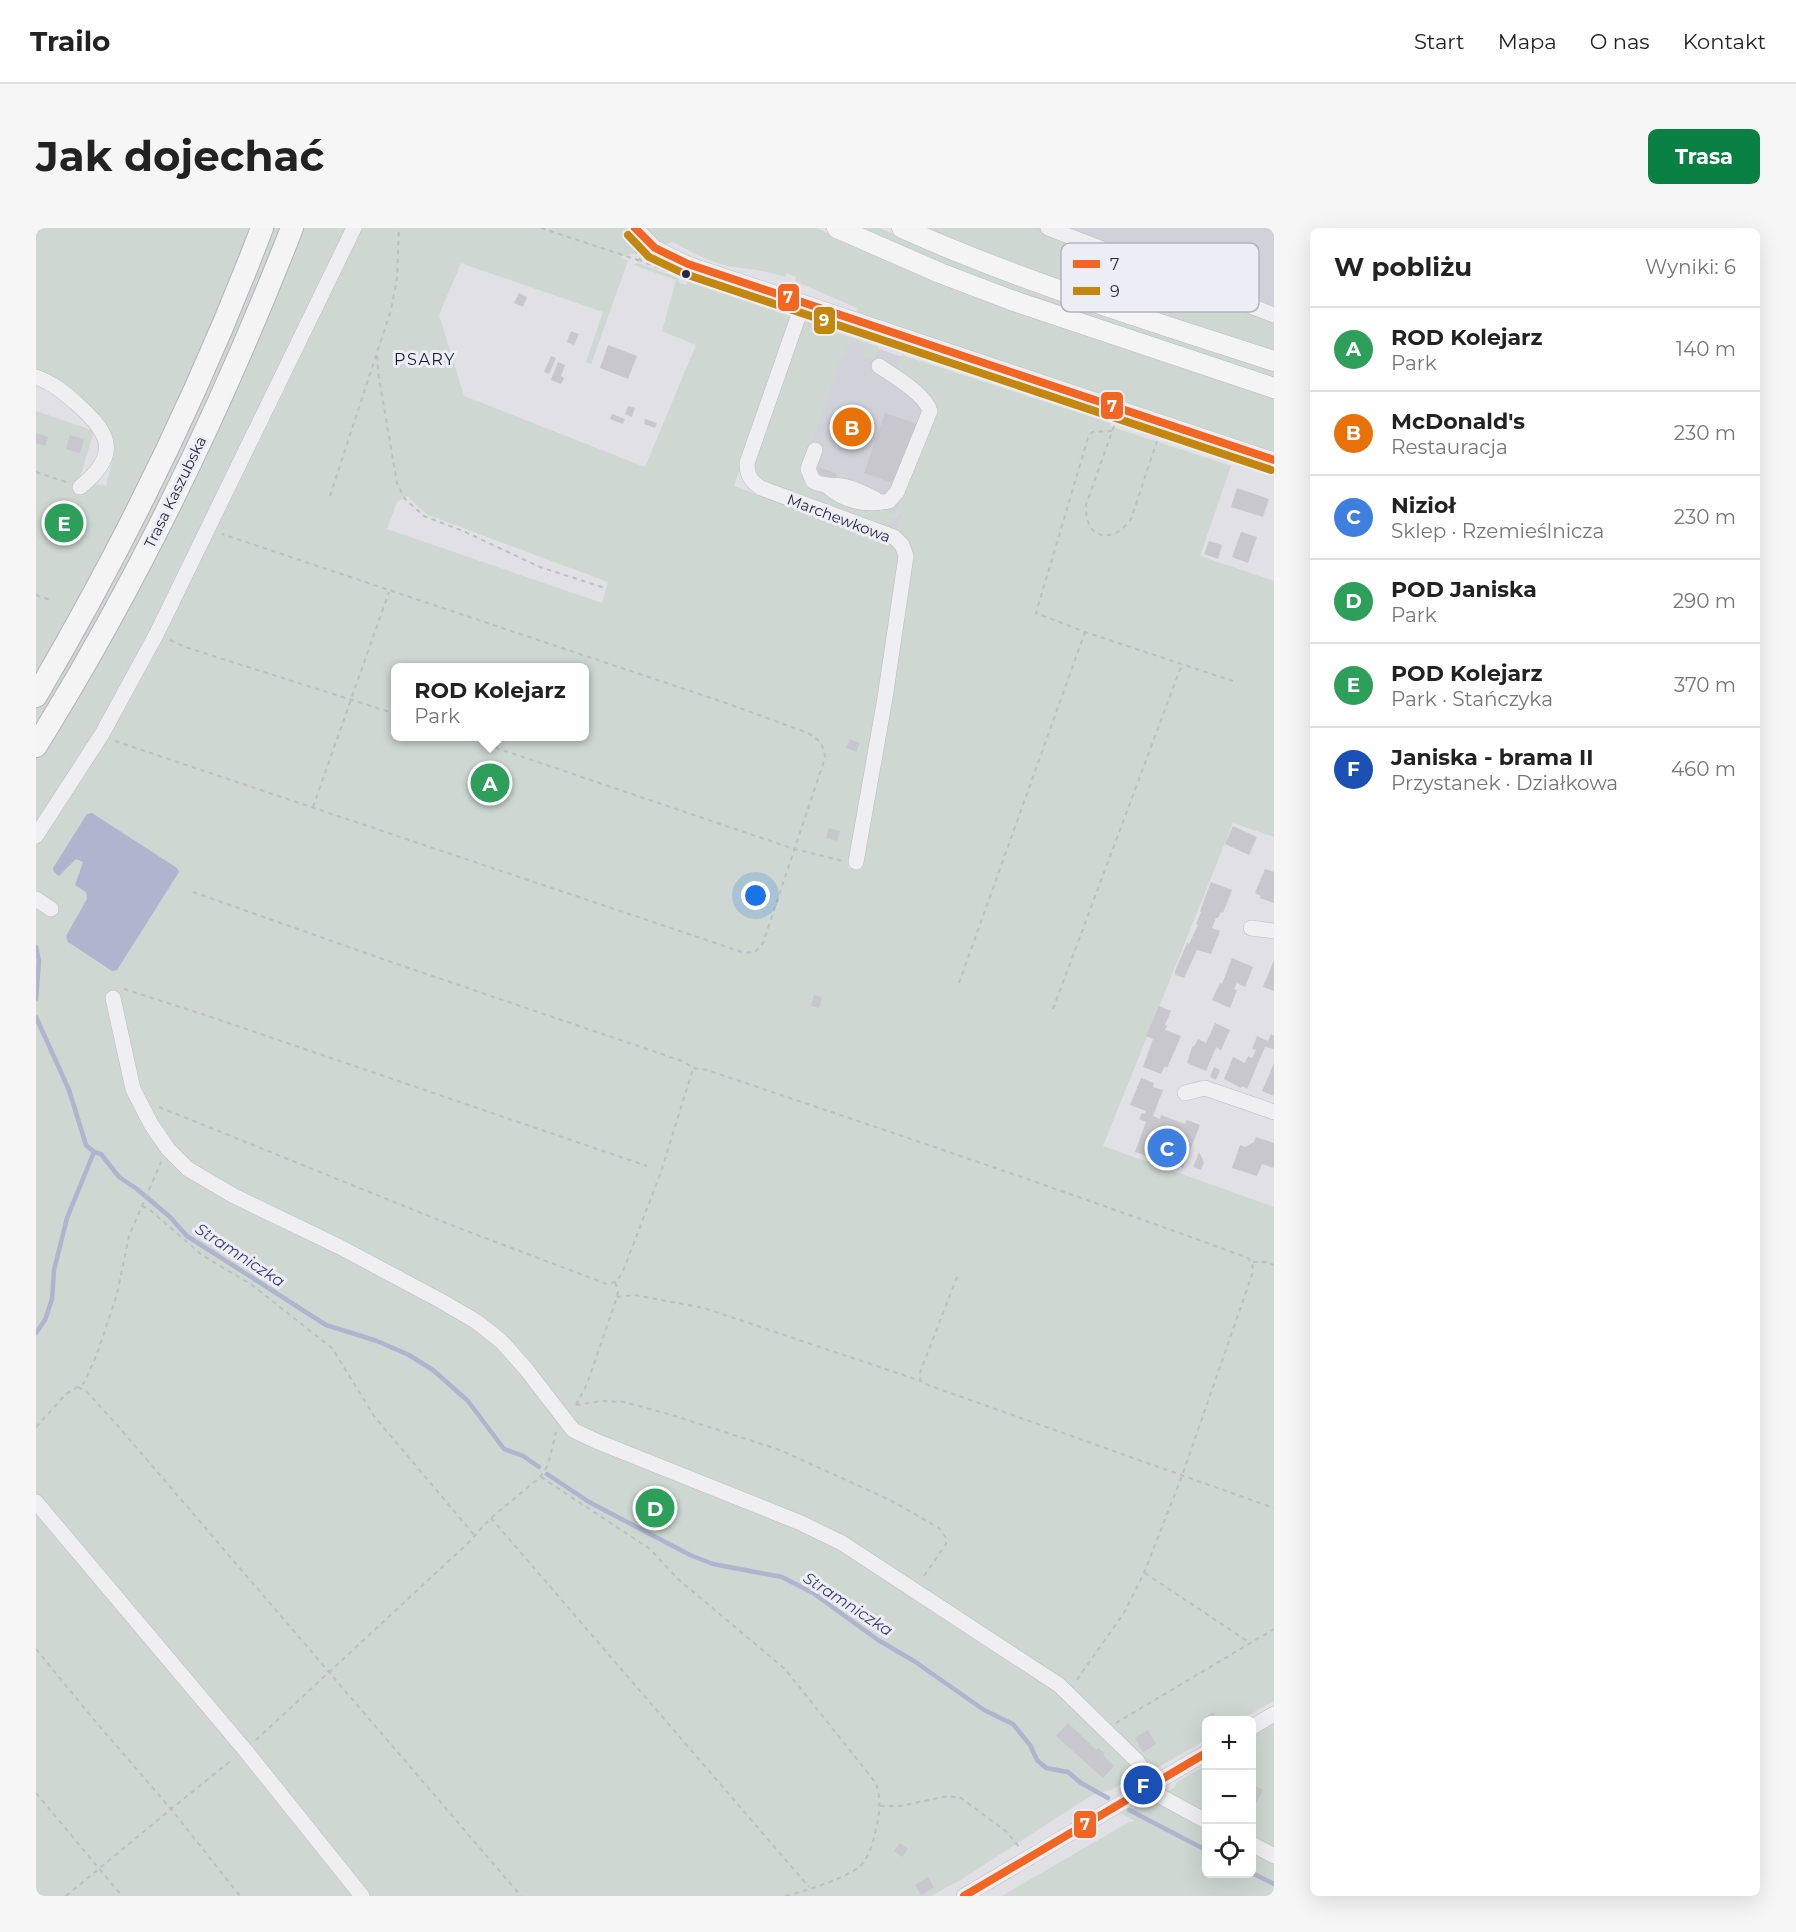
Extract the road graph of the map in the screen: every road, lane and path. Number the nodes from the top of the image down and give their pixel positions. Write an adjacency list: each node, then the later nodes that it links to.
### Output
1 (262, 228): 39 (highway, Trasa Kaszubska)
2 (292, 228): 44 (highway, Trasa Kaszubska)
3 (354, 228): 30 (street)
4 (399, 228): 17 (path)
5 (541, 228): 11 (path)
6 (635, 228): 13 (street)
7 (837, 228): 21 (main road)
8 (902, 228): 12 (main road)
9 (1048, 228): 10 (street)
10 (1087, 243)
11 (641, 261)
12 (1061, 290)
13 (803, 303): 26 (street); 48 (street, Marchewkowa)
14 (1259, 309): 16 (street)
15 (1125, 312): 18 (main road)
16 (1274, 315)
17 (377, 356): 29 (path); 31 (path)
18 (1274, 362)
19 (879, 366): 25 (street)
20 (36, 376): 28 (street)
21 (1274, 388)
22 (1114, 426): 23 (path)
23 (1112, 431): 24 (path); 35 (path)
24 (1157, 441)
25 (815, 450)
26 (1274, 460)
27 (36, 472): 28 (path)
28 (80, 487)
29 (330, 496)
30 (208, 529): 32 (path); 36 (street)
31 (604, 588)
32 (389, 591): 40 (path); 47 (path)
33 (36, 595): 34 (path)
34 (53, 601)
35 (1085, 632): 37 (path); 54 (path)
36 (157, 633): 40 (path); 42 (street)
37 (1182, 664): 38 (path); 56 (path)
38 (1236, 682)
39 (36, 696)
40 (351, 698): 41 (path); 45 (path)
41 (391, 712)
42 (102, 734): 45 (path); 46 (street)
43 (476, 741): 47 (path)
44 (36, 746)
45 (313, 807): 47 (path)
46 (36, 836)
47 (794, 849): 48 (path)
48 (856, 862)
49 (193, 892): 57 (path)
50 (36, 899): 51 (street)
51 (51, 909)
52 (1251, 928): 53 (street)
53 (1274, 931)
54 (958, 983)
55 (113, 998): 59 (street); 62 (path)
56 (1053, 1009)
57 (694, 1068): 64 (path); 67 (path)
58 (1185, 1093): 60 (street)
59 (142, 1106): 61 (street); 67 (path)
60 (1274, 1112)
61 (168, 1149): 63 (path); 72 (street)
62 (646, 1166)
63 (142, 1206): 70 (path); 79 (path)
64 (1252, 1262): 65 (path); 74 (path)
65 (1274, 1265)
66 (957, 1277): 69 (path)
67 (615, 1282): 68 (path)
68 (617, 1297): 69 (path); 71 (path)
69 (921, 1381): 74 (path)
70 (78, 1388): 73 (path); 85 (path)
71 (576, 1405): 72 (path); 81 (path)
72 (563, 1419): 75 (path); 81 (street)
73 (36, 1427)
74 (1182, 1476): 77 (path); 80 (path)
75 (540, 1477): 78 (path); 94 (path)
76 (36, 1502): 90 (street)
77 (1274, 1508)
78 (491, 1518): 79 (path); 101 (path)
79 (475, 1536): 85 (path)
80 (1144, 1573): 83 (path); 86 (path)
81 (915, 1589): 86 (street)
82 (1274, 1629): 83 (path)
83 (1250, 1643): 89 (path)
84 (36, 1649): 95 (path)
85 (329, 1672): 90 (path); 106 (path)
86 (1068, 1693): 89 (street)
87 (1274, 1714): 88 (street)
88 (1256, 1724)
89 (1105, 1730): 92 (street)
90 (245, 1750): 95 (path); 105 (street)
91 (1202, 1755): 92 (street)
92 (1152, 1784): 96 (street); 99 (street)
93 (36, 1793): 100 (path)
94 (880, 1806): 99 (path); 101 (path)
95 (171, 1809): 100 (path); 104 (path)
96 (1202, 1819)
97 (1256, 1846): 98 (street)
98 (1273, 1853)
99 (1027, 1859): 108 (street)
100 (99, 1868): 102 (path); 103 (path)
101 (809, 1888): 107 (path)
102 (66, 1896)
103 (122, 1896)
104 (240, 1896)
105 (362, 1896)
106 (521, 1896)
107 (785, 1896)
108 (964, 1896)

